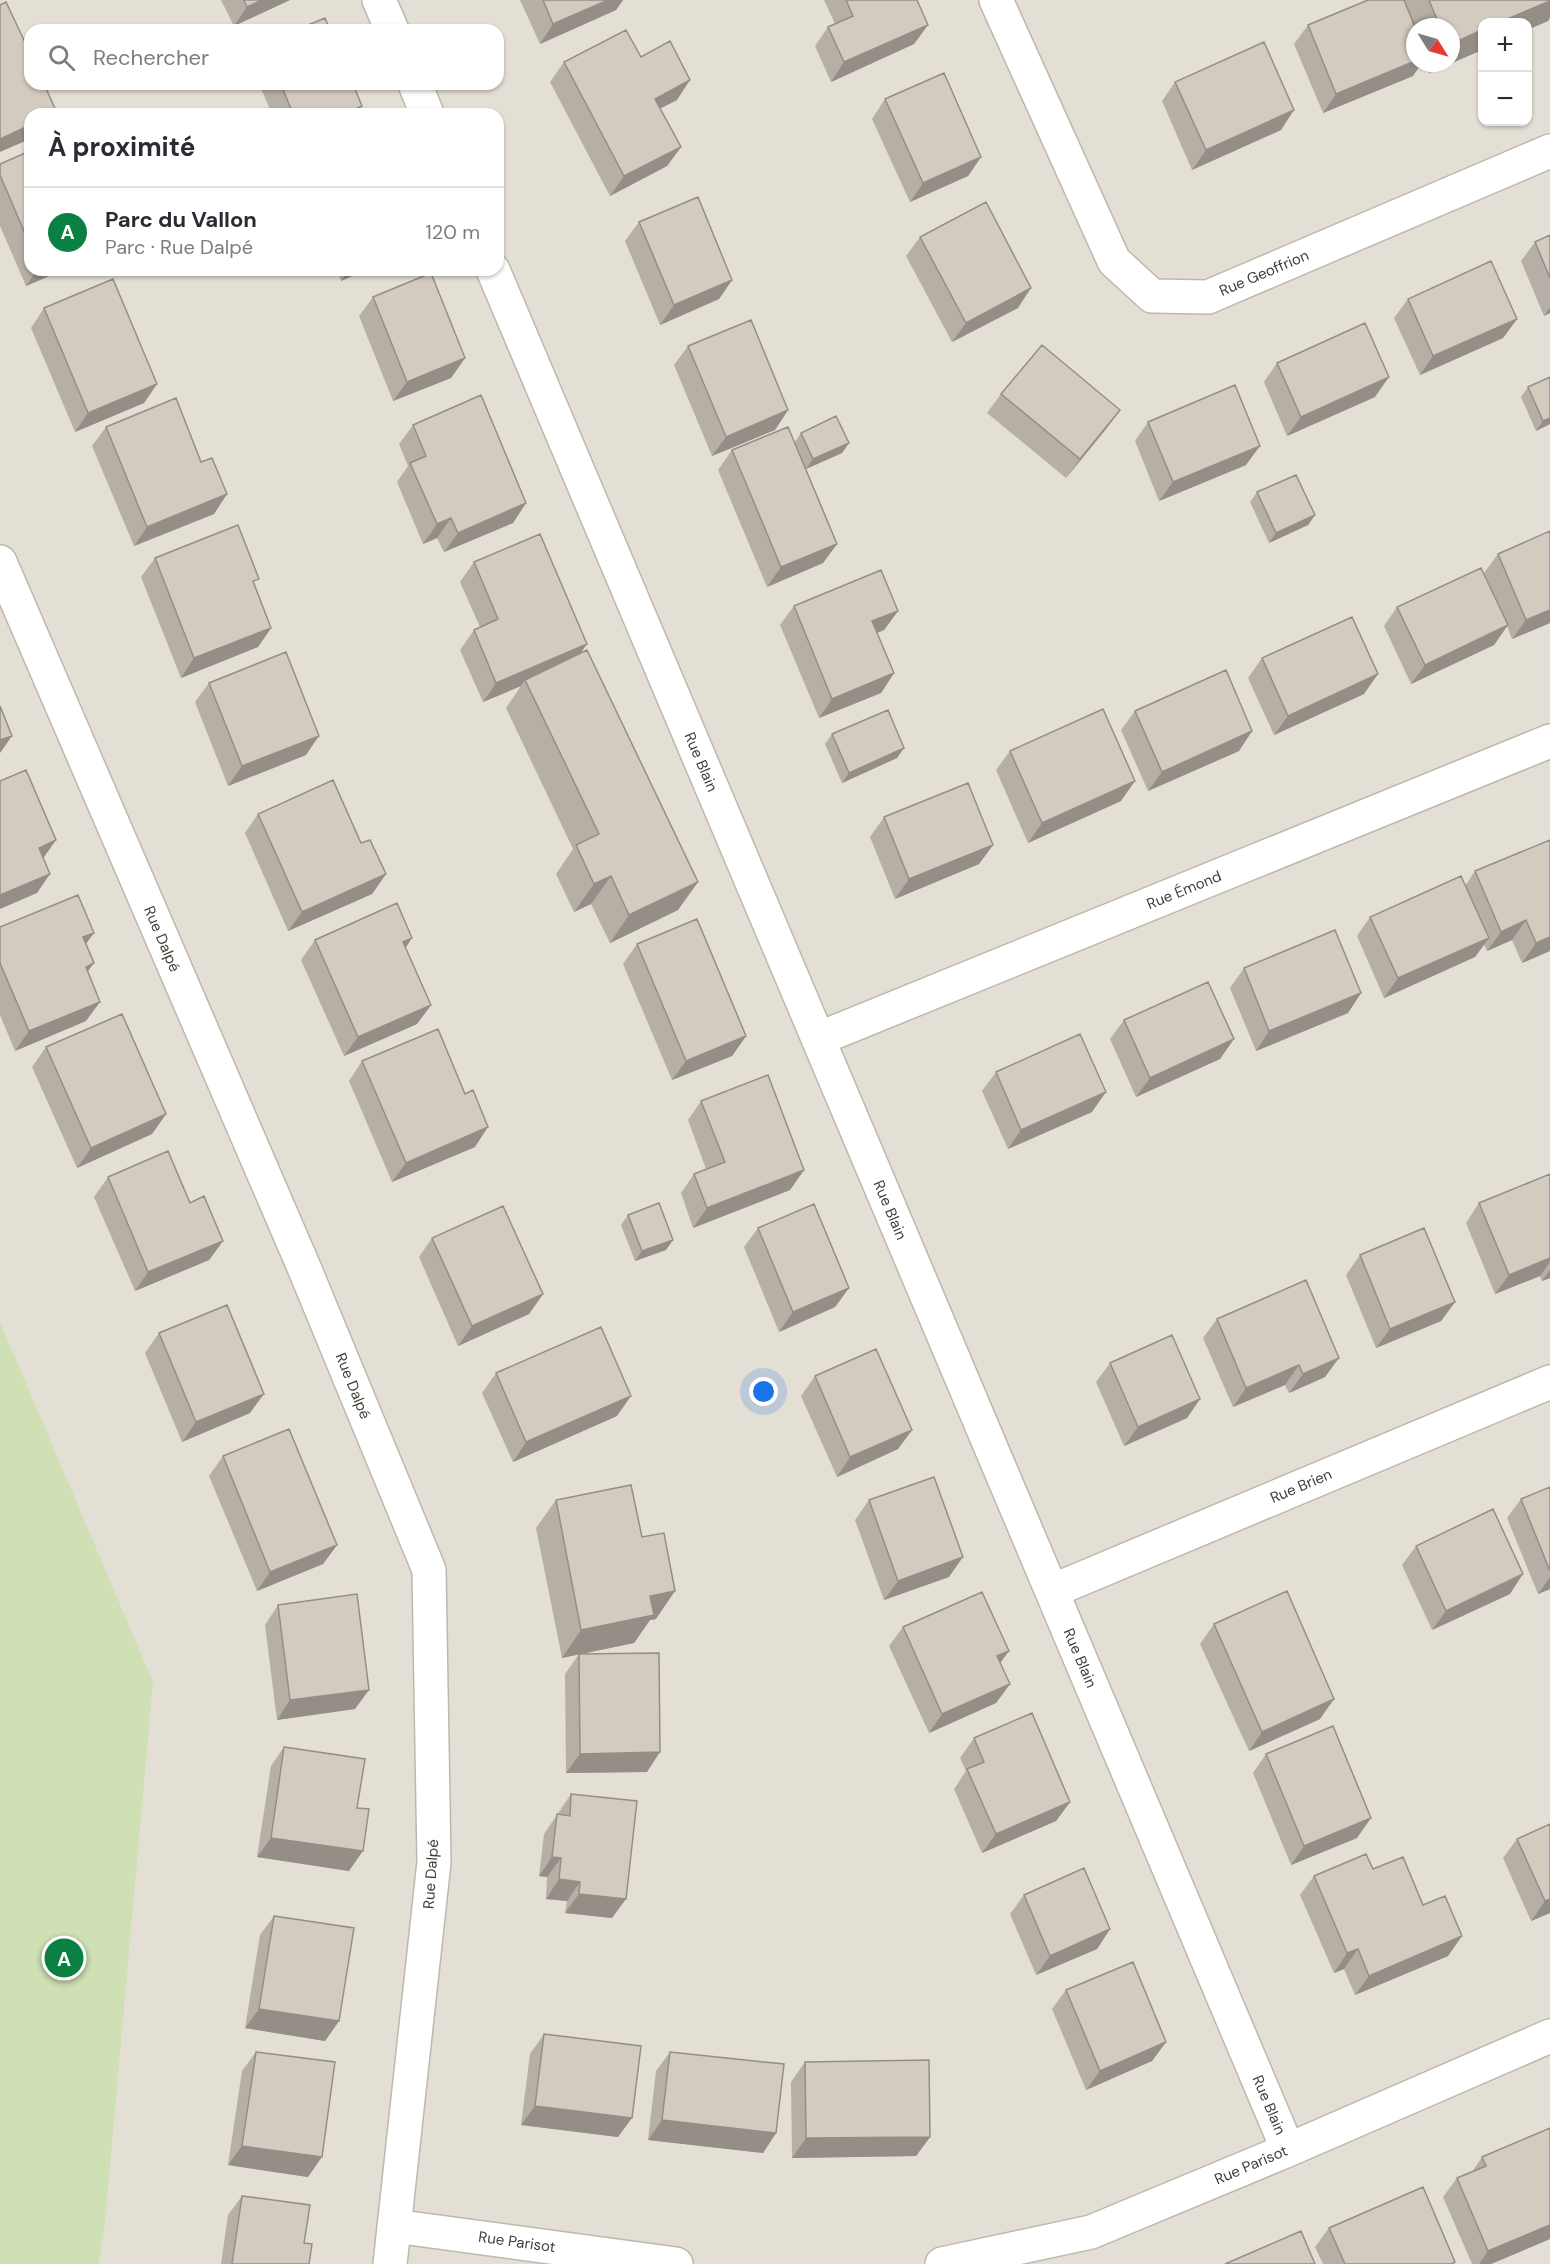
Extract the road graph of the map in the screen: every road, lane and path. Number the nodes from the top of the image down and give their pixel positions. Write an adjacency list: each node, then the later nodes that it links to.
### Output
1 (379, 0): 3 (street)
2 (996, 0): 6 (street, Rue Geoffrion)
3 (389, 24)
4 (417, 90): 5 (street)
5 (425, 108)
6 (1550, 151)
7 (496, 276): 10 (street, Rue Blain)
8 (0, 562): 15 (street, Rue Dalpé)
9 (1550, 741): 10 (street, Rue Émond)
10 (818, 1039): 12 (street, Rue Blain)
11 (1550, 1382): 12 (street, Rue Brien)
12 (1052, 1591): 14 (street, Rue Blain)
13 (1550, 2036): 14 (street, Rue Parisot)
14 (1288, 2150): 18 (street, Rue Parisot)
15 (394, 2226): 16 (street, Rue Dalpé); 17 (street, Rue Parisot)
16 (390, 2264)
17 (676, 2264)
18 (942, 2264)

